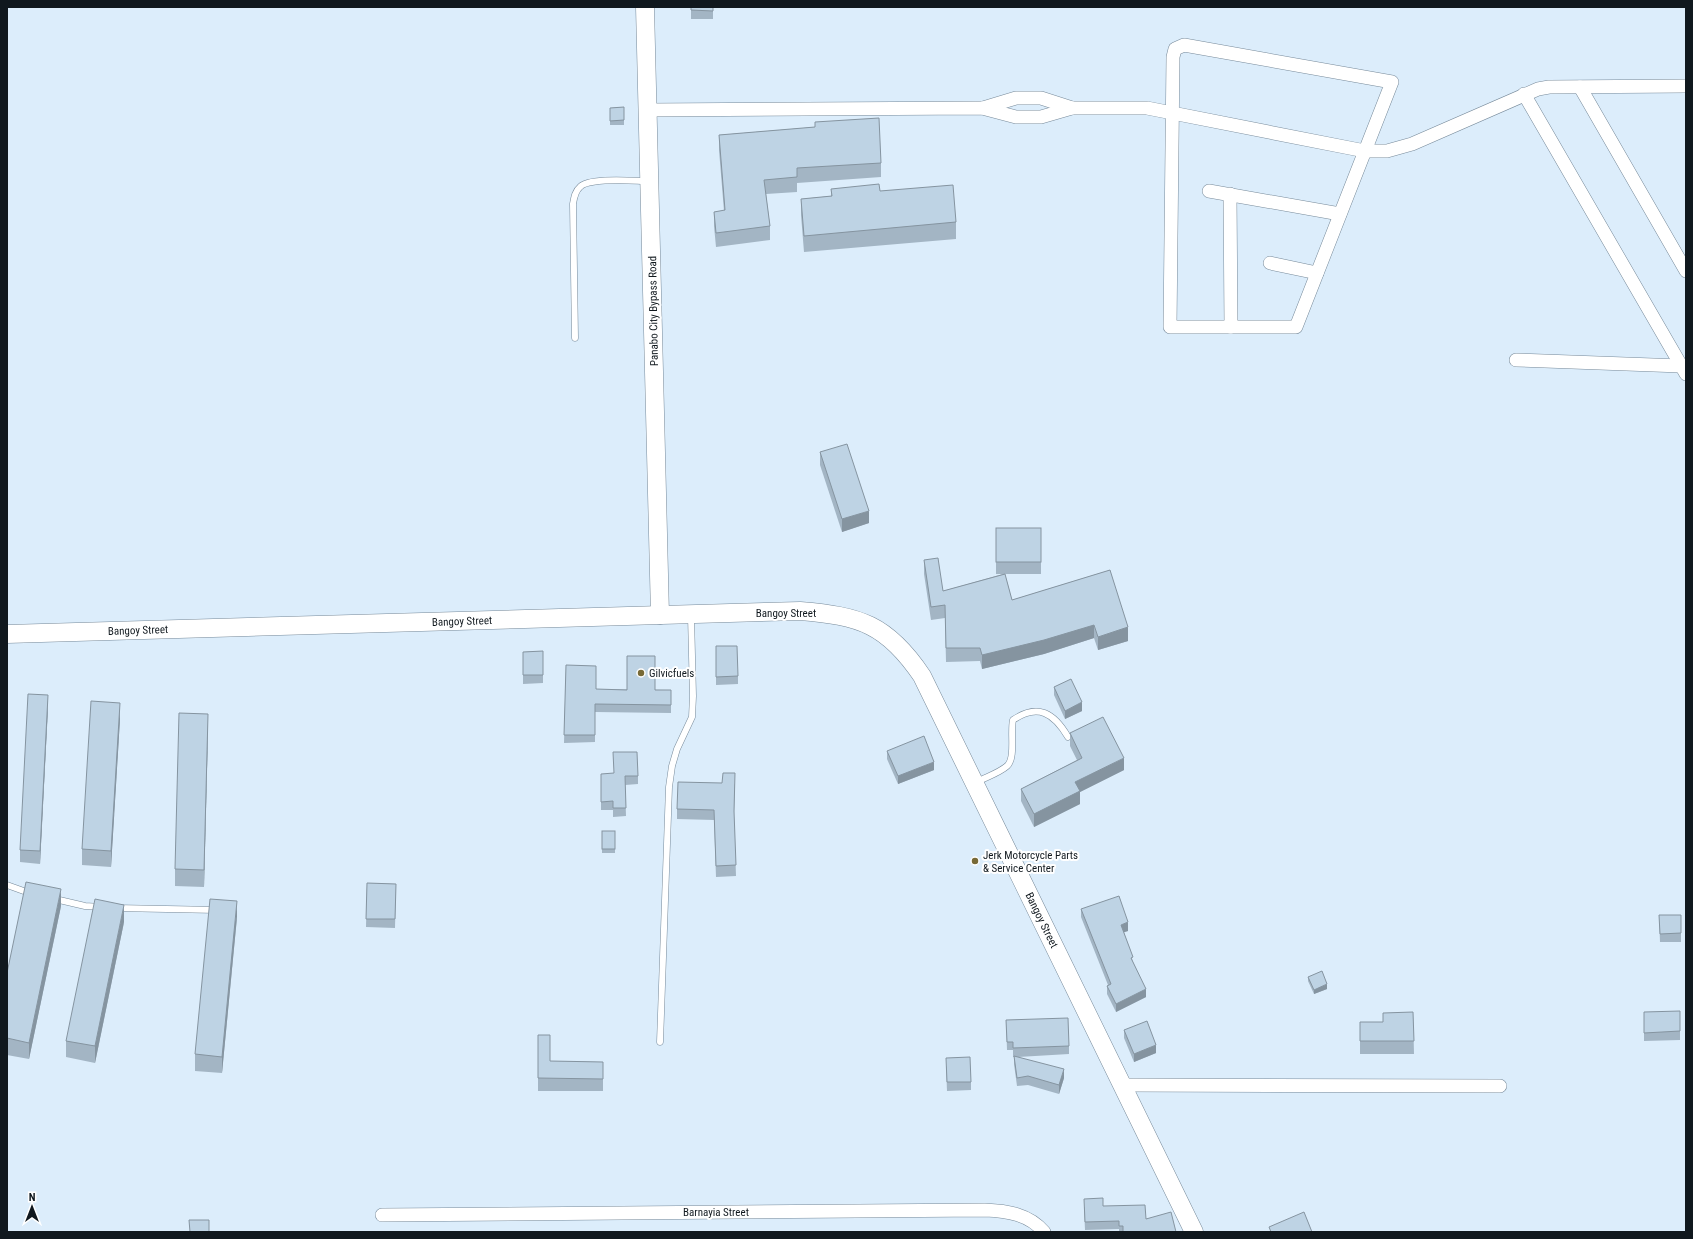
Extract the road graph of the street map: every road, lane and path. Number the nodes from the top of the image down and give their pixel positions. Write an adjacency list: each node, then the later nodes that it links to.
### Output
1 (645, 7): 7 (main road, Panabo City Bypass Road)
2 (1686, 86): 3 (street)
3 (1580, 87): 4 (street); 15 (street)
4 (1524, 94): 9 (street); 20 (street)
5 (982, 108): 6 (street); 6 (street); 7 (street)
6 (1072, 108): 8 (street)
7 (648, 110): 10 (main road, Panabo City Bypass Road)
8 (1171, 113): 9 (street); 9 (street); 17 (street)
9 (1365, 151): 13 (street)
10 (650, 181): 18 (lane); 22 (main road, Panabo City Bypass Road)
11 (1209, 191): 12 (street)
12 (1230, 194): 13 (street); 17 (street)
13 (1340, 214): 16 (street)
14 (1270, 263): 16 (street)
15 (1686, 271)
16 (1317, 273): 17 (street)
17 (1231, 327)
18 (575, 338)
19 (1516, 360): 20 (street)
20 (1683, 370)
21 (691, 614): 22 (main road, Bangoy Street); 25 (main road, Bangoy Street); 30 (lane)
22 (660, 615): 23 (main road, Bangoy Street)
23 (7, 634)
24 (1068, 737): 25 (lane)
25 (975, 782): 31 (main road, Bangoy Street)
26 (7, 885): 27 (lane)
27 (36, 895)
28 (50, 898): 29 (lane)
29 (222, 910)
30 (660, 1042)
31 (1122, 1085): 32 (street); 35 (main road, Bangoy Street)
32 (1500, 1086)
33 (382, 1215): 34 (street, Barnayia Street)
34 (1044, 1232)
35 (1194, 1232)

